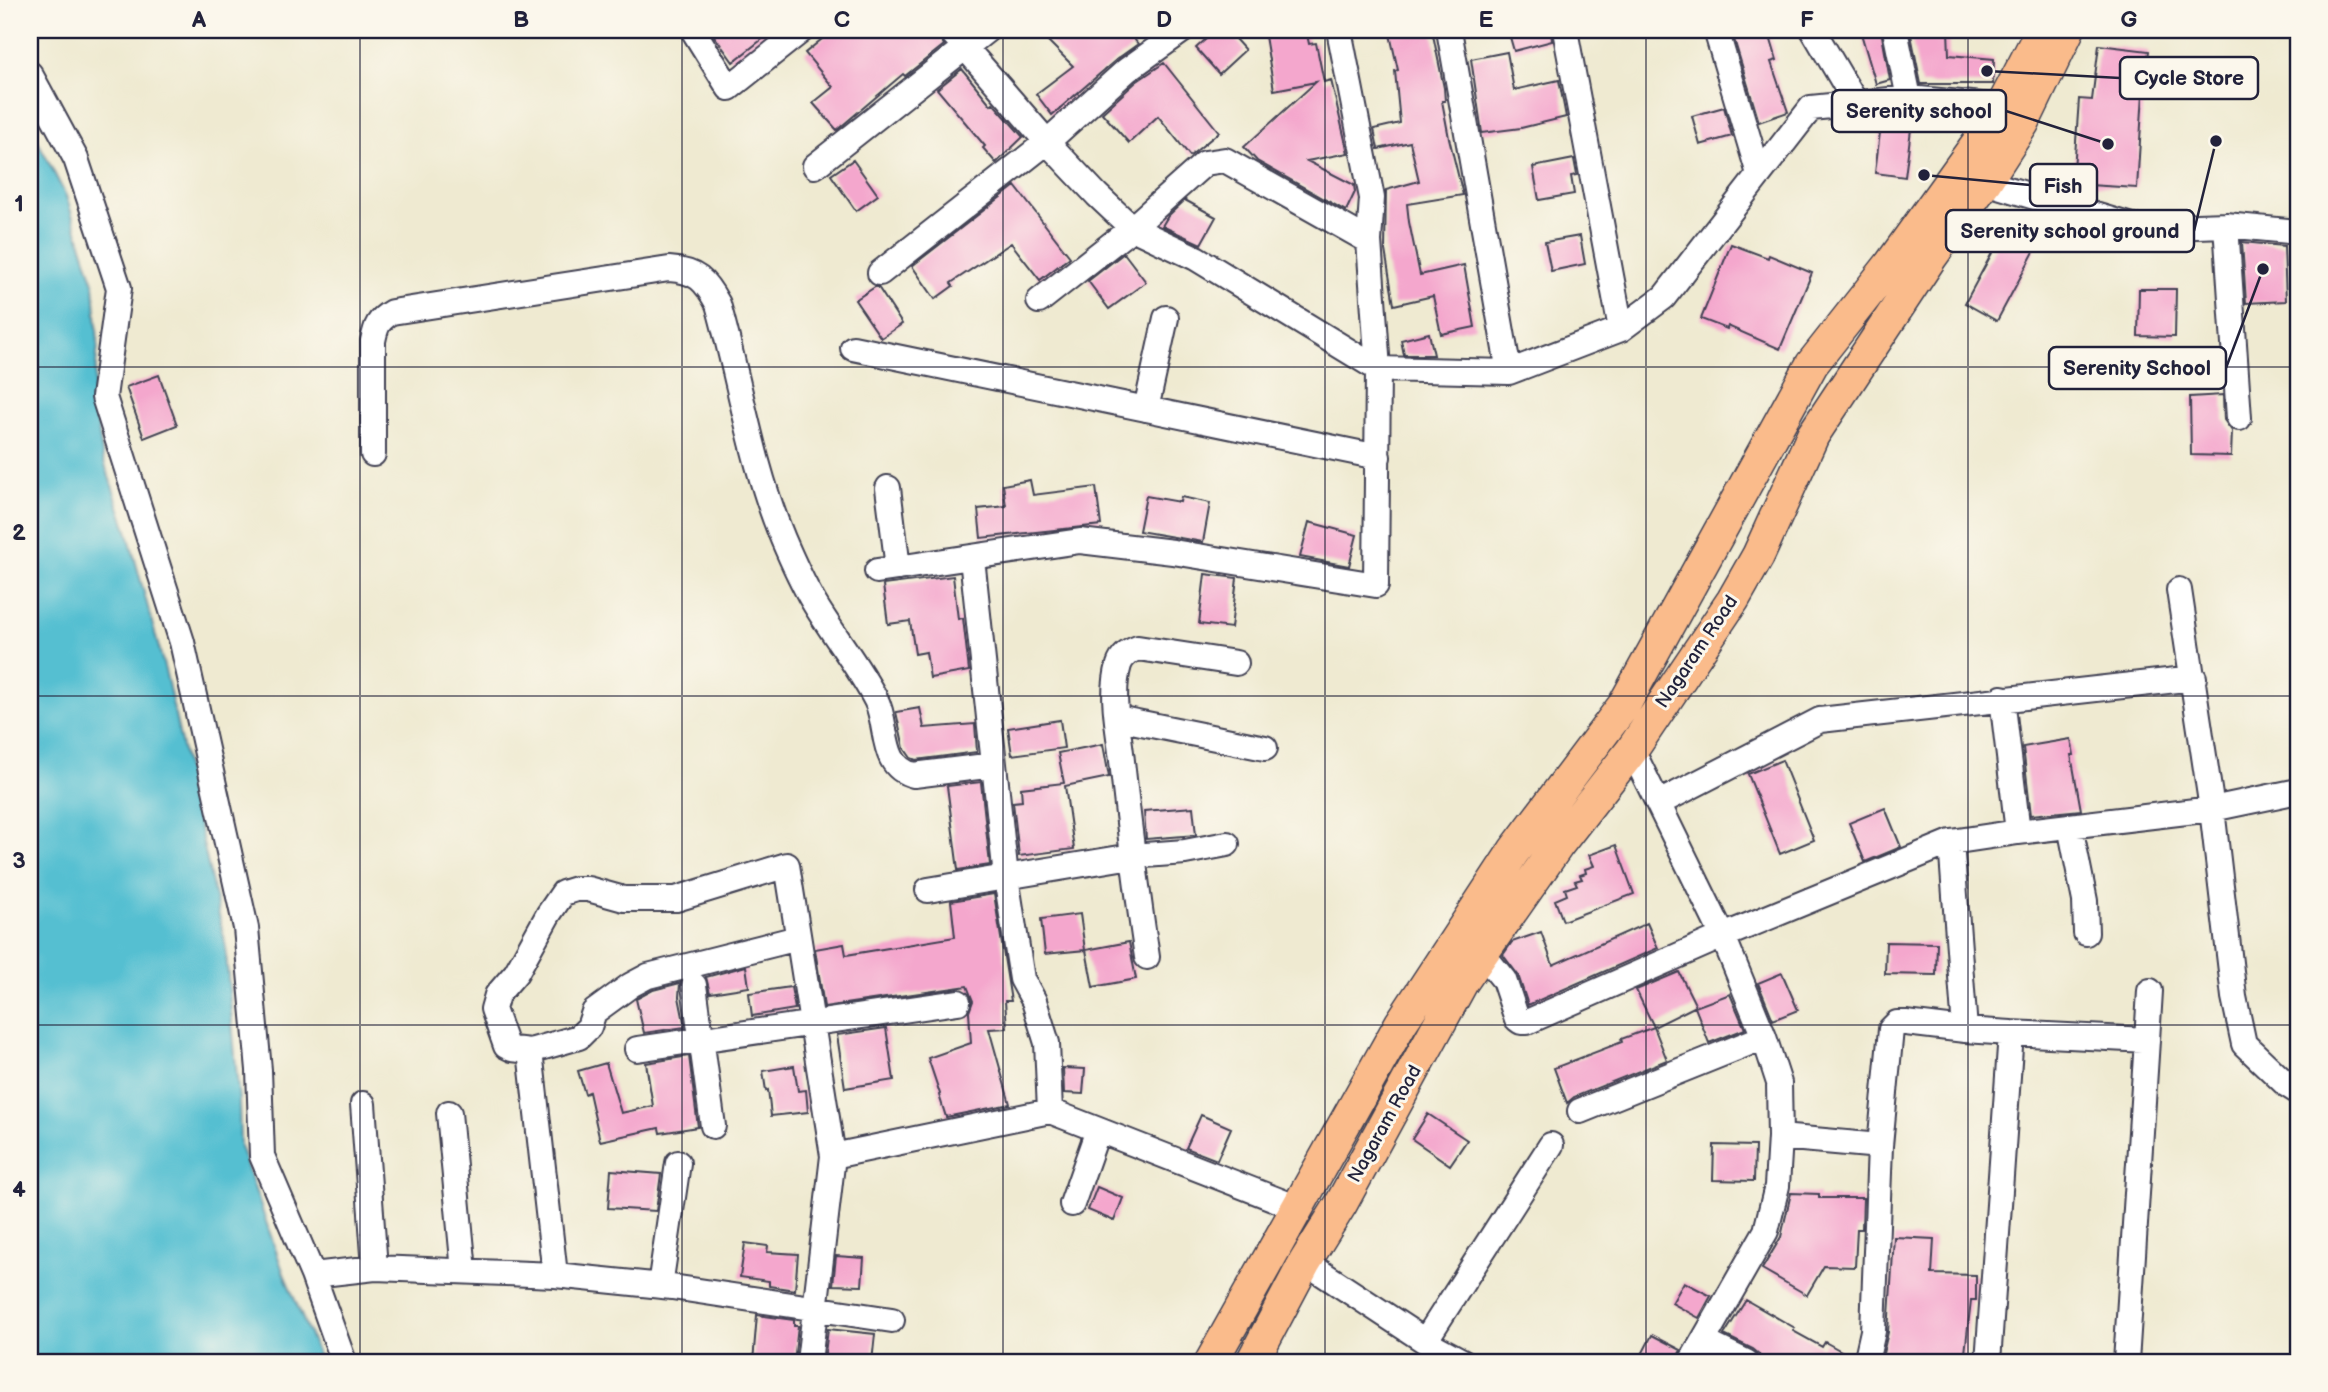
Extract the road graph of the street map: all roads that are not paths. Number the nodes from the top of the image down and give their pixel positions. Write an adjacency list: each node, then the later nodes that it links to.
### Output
1 (693, 30): 2 (street)
2 (802, 30)
3 (987, 30): 13 (street)
4 (1183, 30): 18 (street)
5 (1339, 30): 25 (street)
6 (1450, 30): 33 (street)
7 (1565, 30): 30 (street)
8 (1716, 30): 20 (street)
9 (1813, 30): 16 (street)
10 (1895, 30): 15 (street)
11 (2042, 30): 17 (main road, Nagaram Road)
12 (2068, 30): 21 (main road, Nagaram Road)
13 (957, 39): 18 (street); 19 (street)
14 (30, 74): 91 (street)
15 (1909, 98): 16 (street); 17 (street)
16 (1856, 103): 20 (street)
17 (2002, 107): 26 (main road, Nagaram Road)
18 (1047, 142): 23 (street); 27 (street)
19 (815, 166)
20 (1759, 174): 30 (street)
21 (1984, 182): 22 (street); 26 (main road, Nagaram Road)
22 (2227, 225): 24 (street); 35 (street)
23 (1132, 228): 25 (street); 28 (street); 32 (street)
24 (2298, 232)
25 (1369, 242): 32 (street)
26 (1919, 248): 46 (main road, Nagaram Road); 87 (main road, Nagaram Road)
27 (880, 273)
28 (1039, 301)
29 (1166, 318): 34 (street)
30 (1621, 329): 33 (street)
31 (853, 348): 34 (street)
32 (1378, 369): 33 (street); 37 (street)
33 (1509, 372)
34 (1146, 409): 37 (street)
35 (2239, 418)
36 (373, 454): 47 (street)
37 (1378, 457): 39 (street)
38 (888, 488): 39 (street)
39 (972, 558): 47 (street)
40 (2179, 590): 42 (street)
41 (1236, 663): 44 (street)
42 (2194, 678): 43 (street); 50 (street)
43 (2002, 698): 49 (street); 52 (street)
44 (1117, 718): 45 (street); 55 (street)
45 (1265, 748)
46 (1632, 750): 49 (street); 61 (main road, Nagaram Road)
47 (994, 765): 56 (street)
48 (2298, 791): 50 (street)
49 (1659, 803): 59 (street)
50 (2212, 809): 51 (street); 74 (street)
51 (2070, 825): 52 (street); 58 (street)
52 (2018, 832): 53 (street)
53 (1951, 842): 59 (street); 67 (street)
54 (1227, 844): 55 (street)
55 (1132, 856): 56 (street); 62 (street)
56 (1006, 877): 57 (street); 76 (street)
57 (928, 890)
58 (2086, 933)
59 (1723, 936): 61 (street); 69 (street)
60 (798, 938): 66 (street); 73 (street); 73 (street)
61 (1482, 953): 88 (main road, Nagaram Road)
62 (1147, 957)
63 (694, 985): 70 (street)
64 (2150, 991): 71 (street)
65 (958, 1002): 66 (street)
66 (811, 1023): 70 (street); 84 (street)
67 (1965, 1030): 68 (street); 83 (street)
68 (2011, 1033): 71 (street); 106 (street)
69 (1764, 1037): 77 (street); 81 (street)
70 (701, 1039): 72 (street); 79 (street)
71 (2147, 1040): 107 (street)
72 (637, 1049)
73 (530, 1051): 92 (street)
74 (2298, 1092)
75 (363, 1104): 89 (street)
76 (1050, 1111): 80 (street); 84 (street)
77 (1580, 1111)
78 (449, 1113): 90 (street)
79 (713, 1126)
80 (1098, 1130): 86 (street); 87 (street)
81 (1780, 1138): 83 (street); 97 (street)
82 (1551, 1145): 96 (street)
83 (1880, 1146): 105 (street)
84 (833, 1156): 94 (street)
85 (678, 1163): 93 (street)
86 (1072, 1205)
87 (1298, 1208): 100 (main road, Nagaram Road)
88 (1305, 1262): 96 (street); 101 (main road, Nagaram Road)
89 (375, 1268): 90 (street); 91 (street)
90 (464, 1271): 92 (street)
91 (313, 1275): 98 (street)
92 (555, 1275): 93 (street)
93 (660, 1286): 94 (street)
94 (816, 1309): 95 (street); 99 (street)
95 (892, 1320)
96 (1425, 1341): 102 (street)
97 (1703, 1341): 103 (street); 104 (street)
98 (344, 1362)
99 (809, 1362)
100 (1211, 1362)
101 (1252, 1362)
102 (1464, 1362)
103 (1691, 1362)
104 (1746, 1362)
105 (1866, 1362)
106 (1988, 1362)
107 (2126, 1362)

